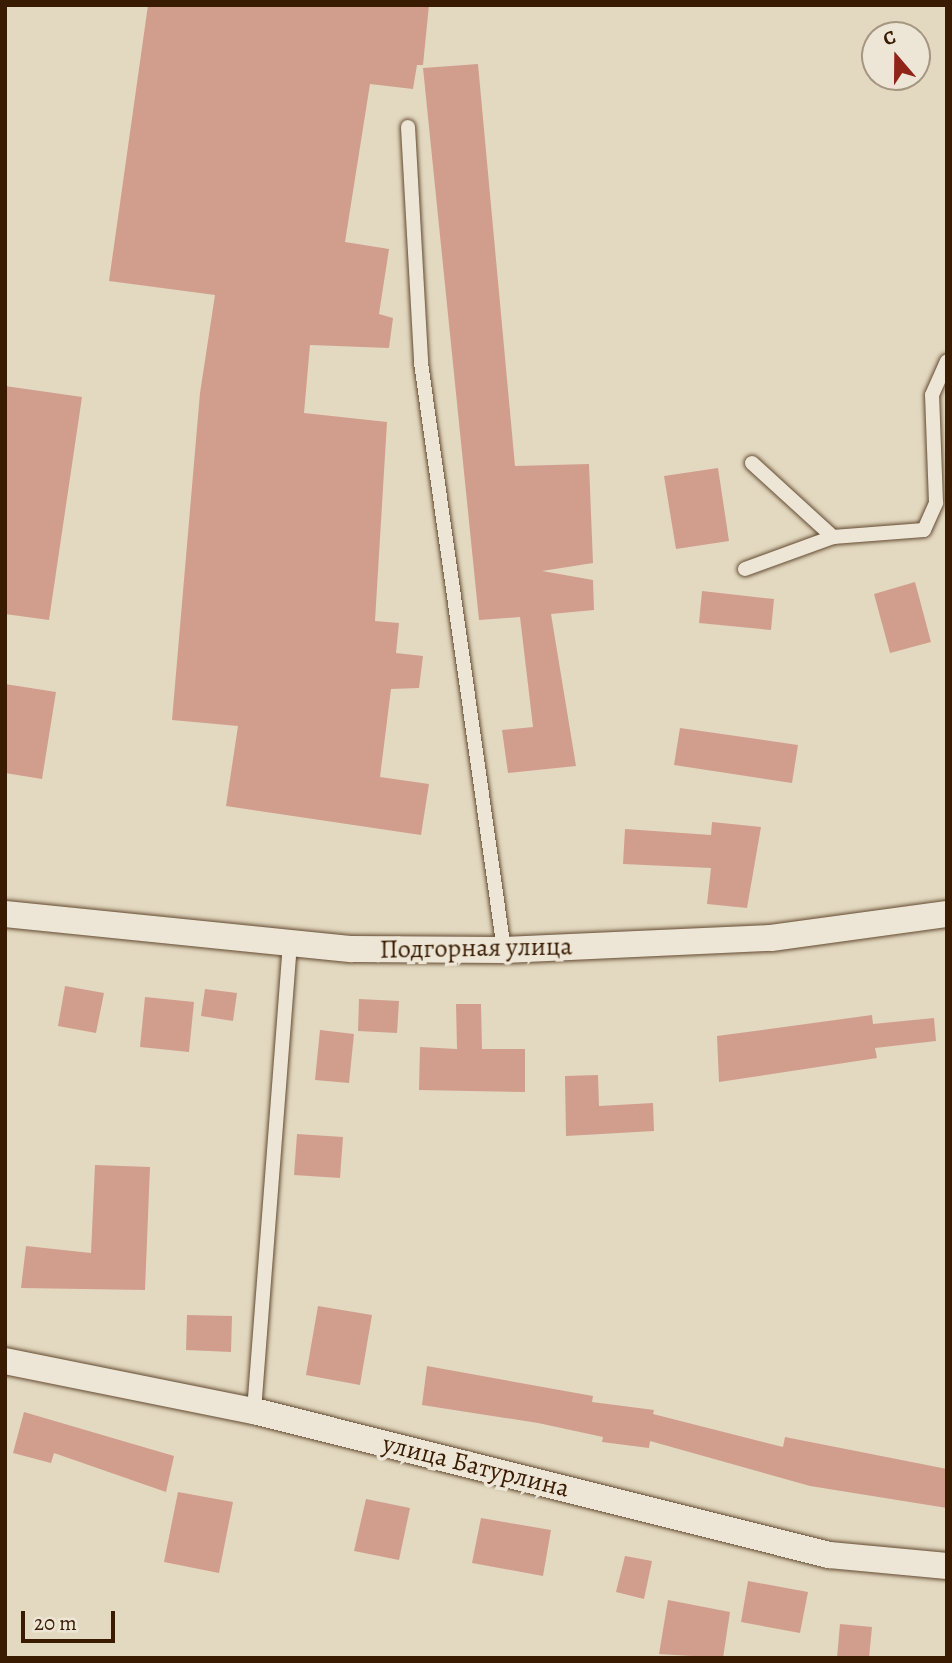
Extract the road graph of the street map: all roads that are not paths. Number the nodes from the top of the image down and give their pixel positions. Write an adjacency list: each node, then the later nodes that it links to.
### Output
1 (408, 127): 10 (lane)
2 (947, 361): 4 (lane)
3 (751, 463): 5 (lane)
4 (941, 502): 5 (lane)
5 (833, 537): 6 (lane)
6 (745, 569)
7 (5, 914): 9 (street, Подгорная улица)
8 (947, 914): 10 (street, Подгорная улица)
9 (290, 944): 10 (street, Подгорная улица); 12 (lane)
10 (504, 950)
11 (5, 1361): 12 (street, улица Батурлина)
12 (254, 1411): 13 (street, улица Батурлина)
13 (947, 1566)

